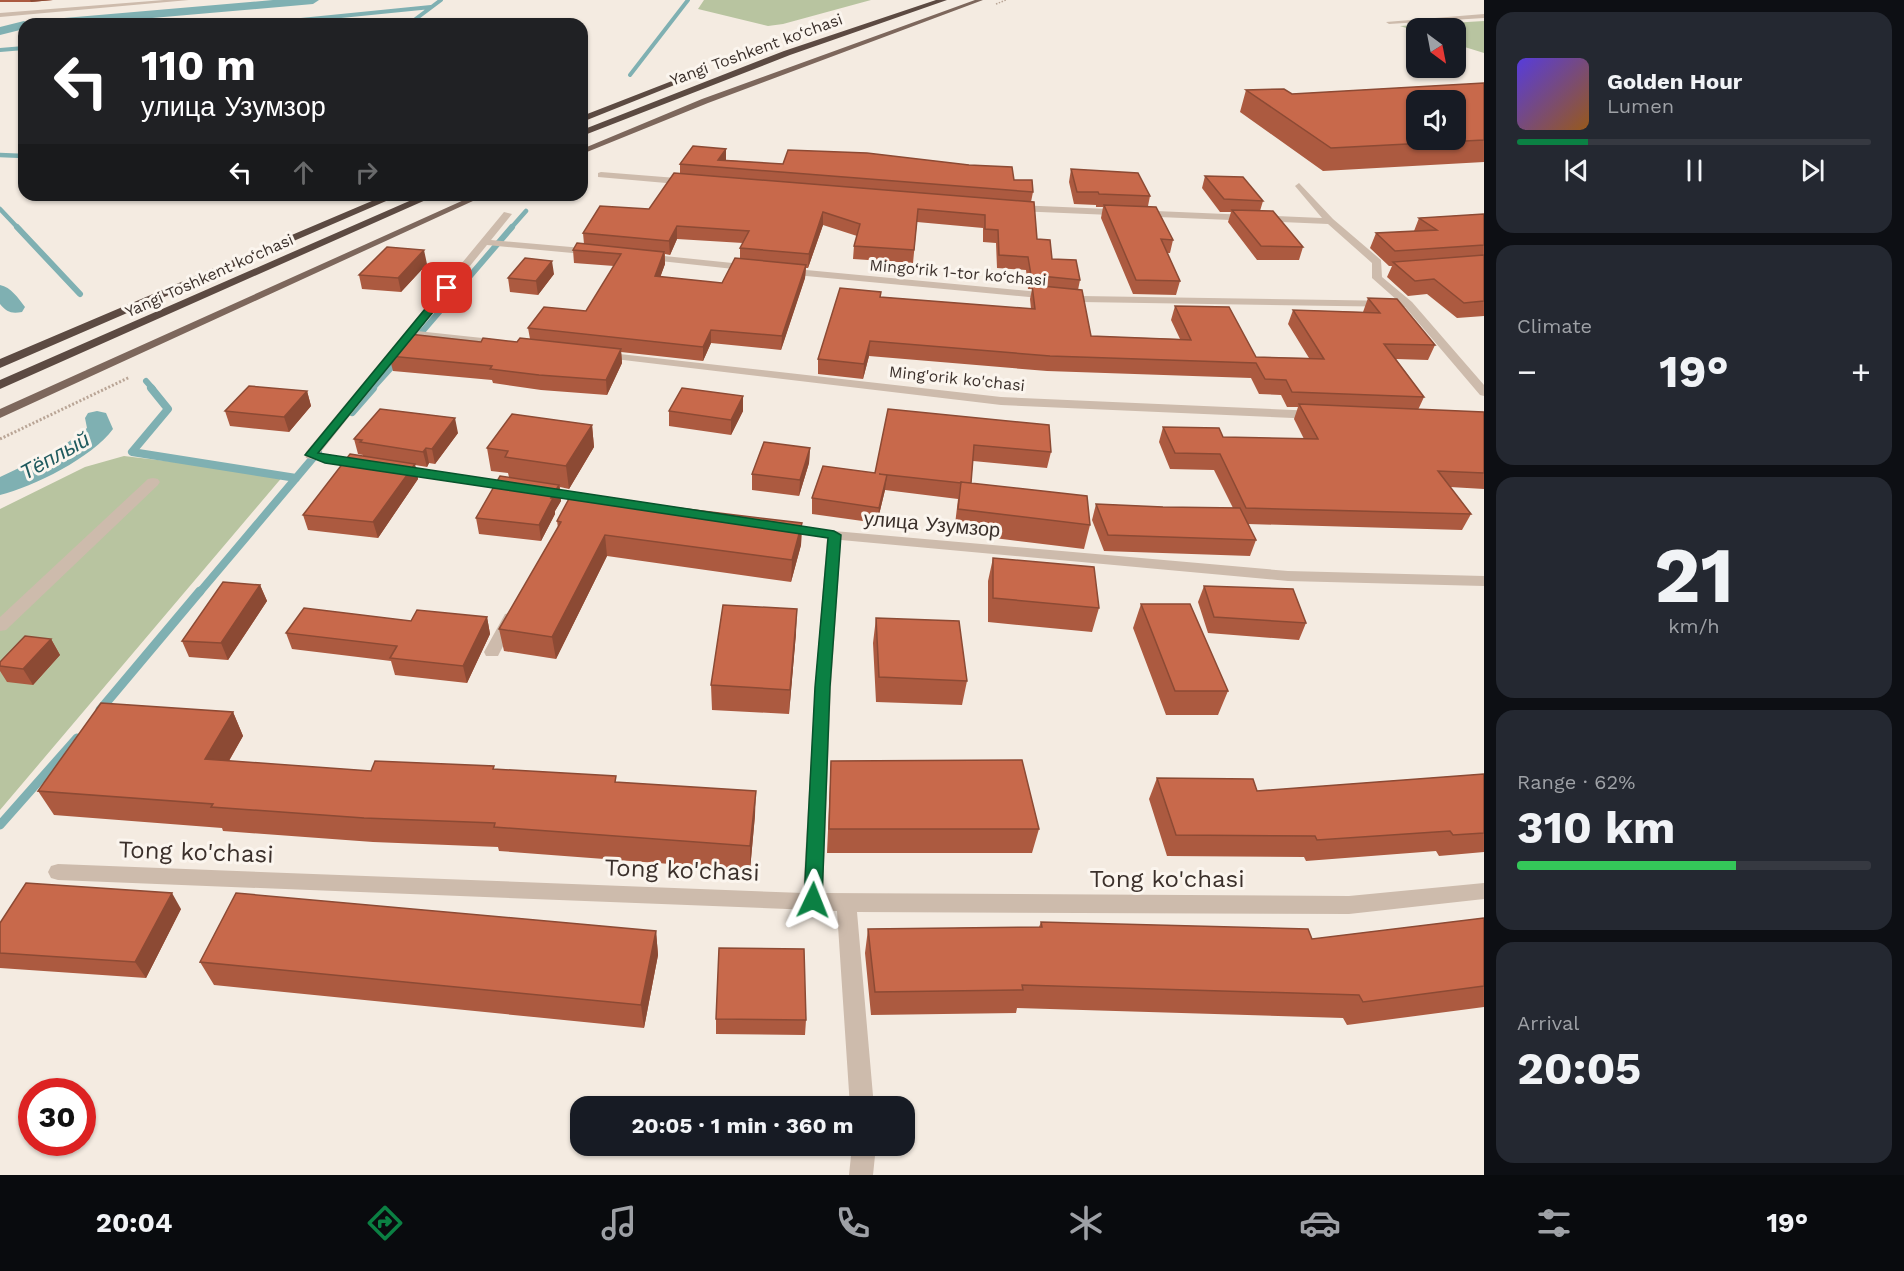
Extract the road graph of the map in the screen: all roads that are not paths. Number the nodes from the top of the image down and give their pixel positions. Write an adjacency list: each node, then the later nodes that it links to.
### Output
1 (186, 0): 5 (street)
2 (914, 0): 6 (highway)
3 (943, 0): 12 (highway, Yangi Toshkent ko‘chasi)
4 (980, 0): 13 (main road)
5 (140, 2): 7 (street)
6 (897, 5)
7 (0, 15)
8 (1484, 16): 9 (street)
9 (1389, 22)
10 (703, 72): 11 (highway, Yangi Toshkent ko‘chasi)
11 (588, 117)
12 (588, 130)
13 (588, 149)
14 (601, 175): 15 (street)
15 (696, 183)
16 (1299, 186): 22 (street)
17 (381, 201): 32 (highway, Yangi Toshkent ko‘chasi)
18 (418, 201): 35 (highway, Yangi Toshkent ko‘chasi)
19 (469, 201): 37 (main road)
20 (1003, 207): 22 (street)
21 (507, 214): 23 (street)
22 (1330, 220): 27 (street)
23 (486, 242): 24 (street); 29 (street)
24 (602, 253)
25 (637, 256): 28 (street, Mingo‘rik 1-tor ko‘chasi)
26 (1389, 271): 27 (street)
27 (1377, 272): 28 (street)
28 (1408, 304): 34 (street)
29 (409, 334): 30 (street); 40 (street)
30 (511, 344)
31 (592, 354): 38 (street, Ming'orik ko'chasi)
32 (0, 364)
33 (1484, 373): 34 (street)
34 (1470, 374): 36 (street)
35 (0, 385)
36 (1484, 392)
37 (0, 414)
38 (1332, 415)
39 (153, 482): 45 (street)
40 (598, 500)
41 (764, 524): 42 (street, улица Узумзор)
42 (834, 535): 43 (street, улица Узумзор); 49 (street)
43 (1484, 581)
44 (520, 600): 46 (street)
45 (0, 626)
46 (492, 652)
47 (58, 872): 49 (street, Tong ko'chasi)
48 (1484, 891): 50 (street, Tong ko'chasi)
49 (813, 900): 50 (street, Tong ko'chasi)
50 (846, 903): 51 (street)
51 (861, 1096)
52 (863, 1156): 53 (street)
53 (861, 1175)

